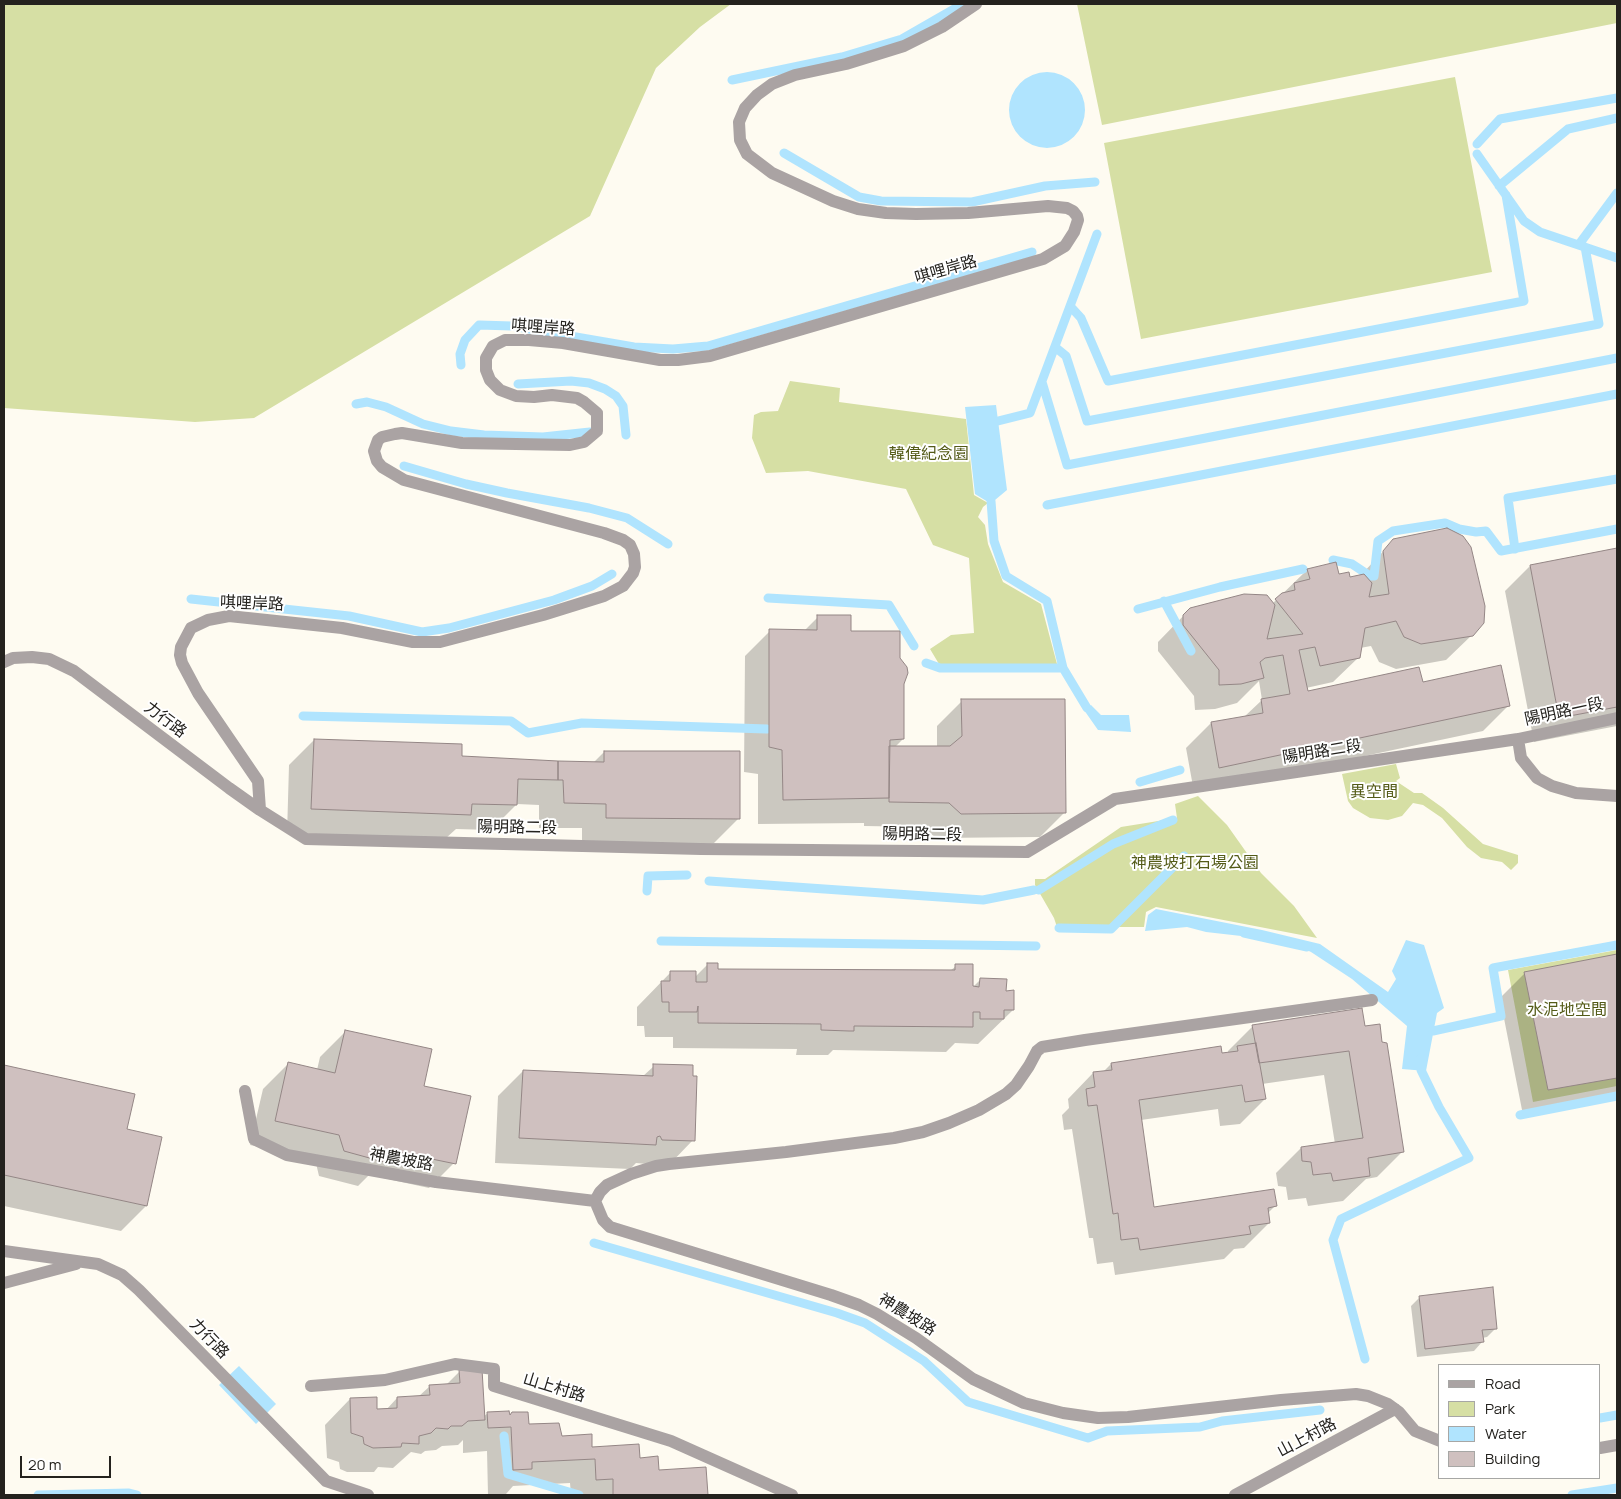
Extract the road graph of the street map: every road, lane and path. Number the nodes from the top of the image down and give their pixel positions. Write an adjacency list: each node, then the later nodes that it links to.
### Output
1 (976, 4): 6 (street, 唭哩岸路)
2 (4, 662): 6 (street, 力行路)
3 (1617, 718): 4 (street, 陽明路一段)
4 (1518, 738): 5 (street); 7 (street, 陽明路二段)
5 (1617, 796)
6 (260, 810): 7 (street, 力行路)
7 (306, 839)
8 (1372, 1000): 10 (street)
9 (245, 1091): 10 (street, 神農坡路)
10 (595, 1201): 15 (street, 神農坡路)
11 (4, 1251): 12 (street, 力行路)
12 (84, 1262): 13 (street); 19 (street, 力行路)
13 (4, 1283)
14 (311, 1386): 20 (street, 山上村路)
15 (1395, 1409): 16 (street); 21 (street, 山上村路)
16 (1438, 1440)
17 (1617, 1445): 18 (street)
18 (1601, 1448)
19 (368, 1495)
20 (792, 1495)
21 (1235, 1495)

